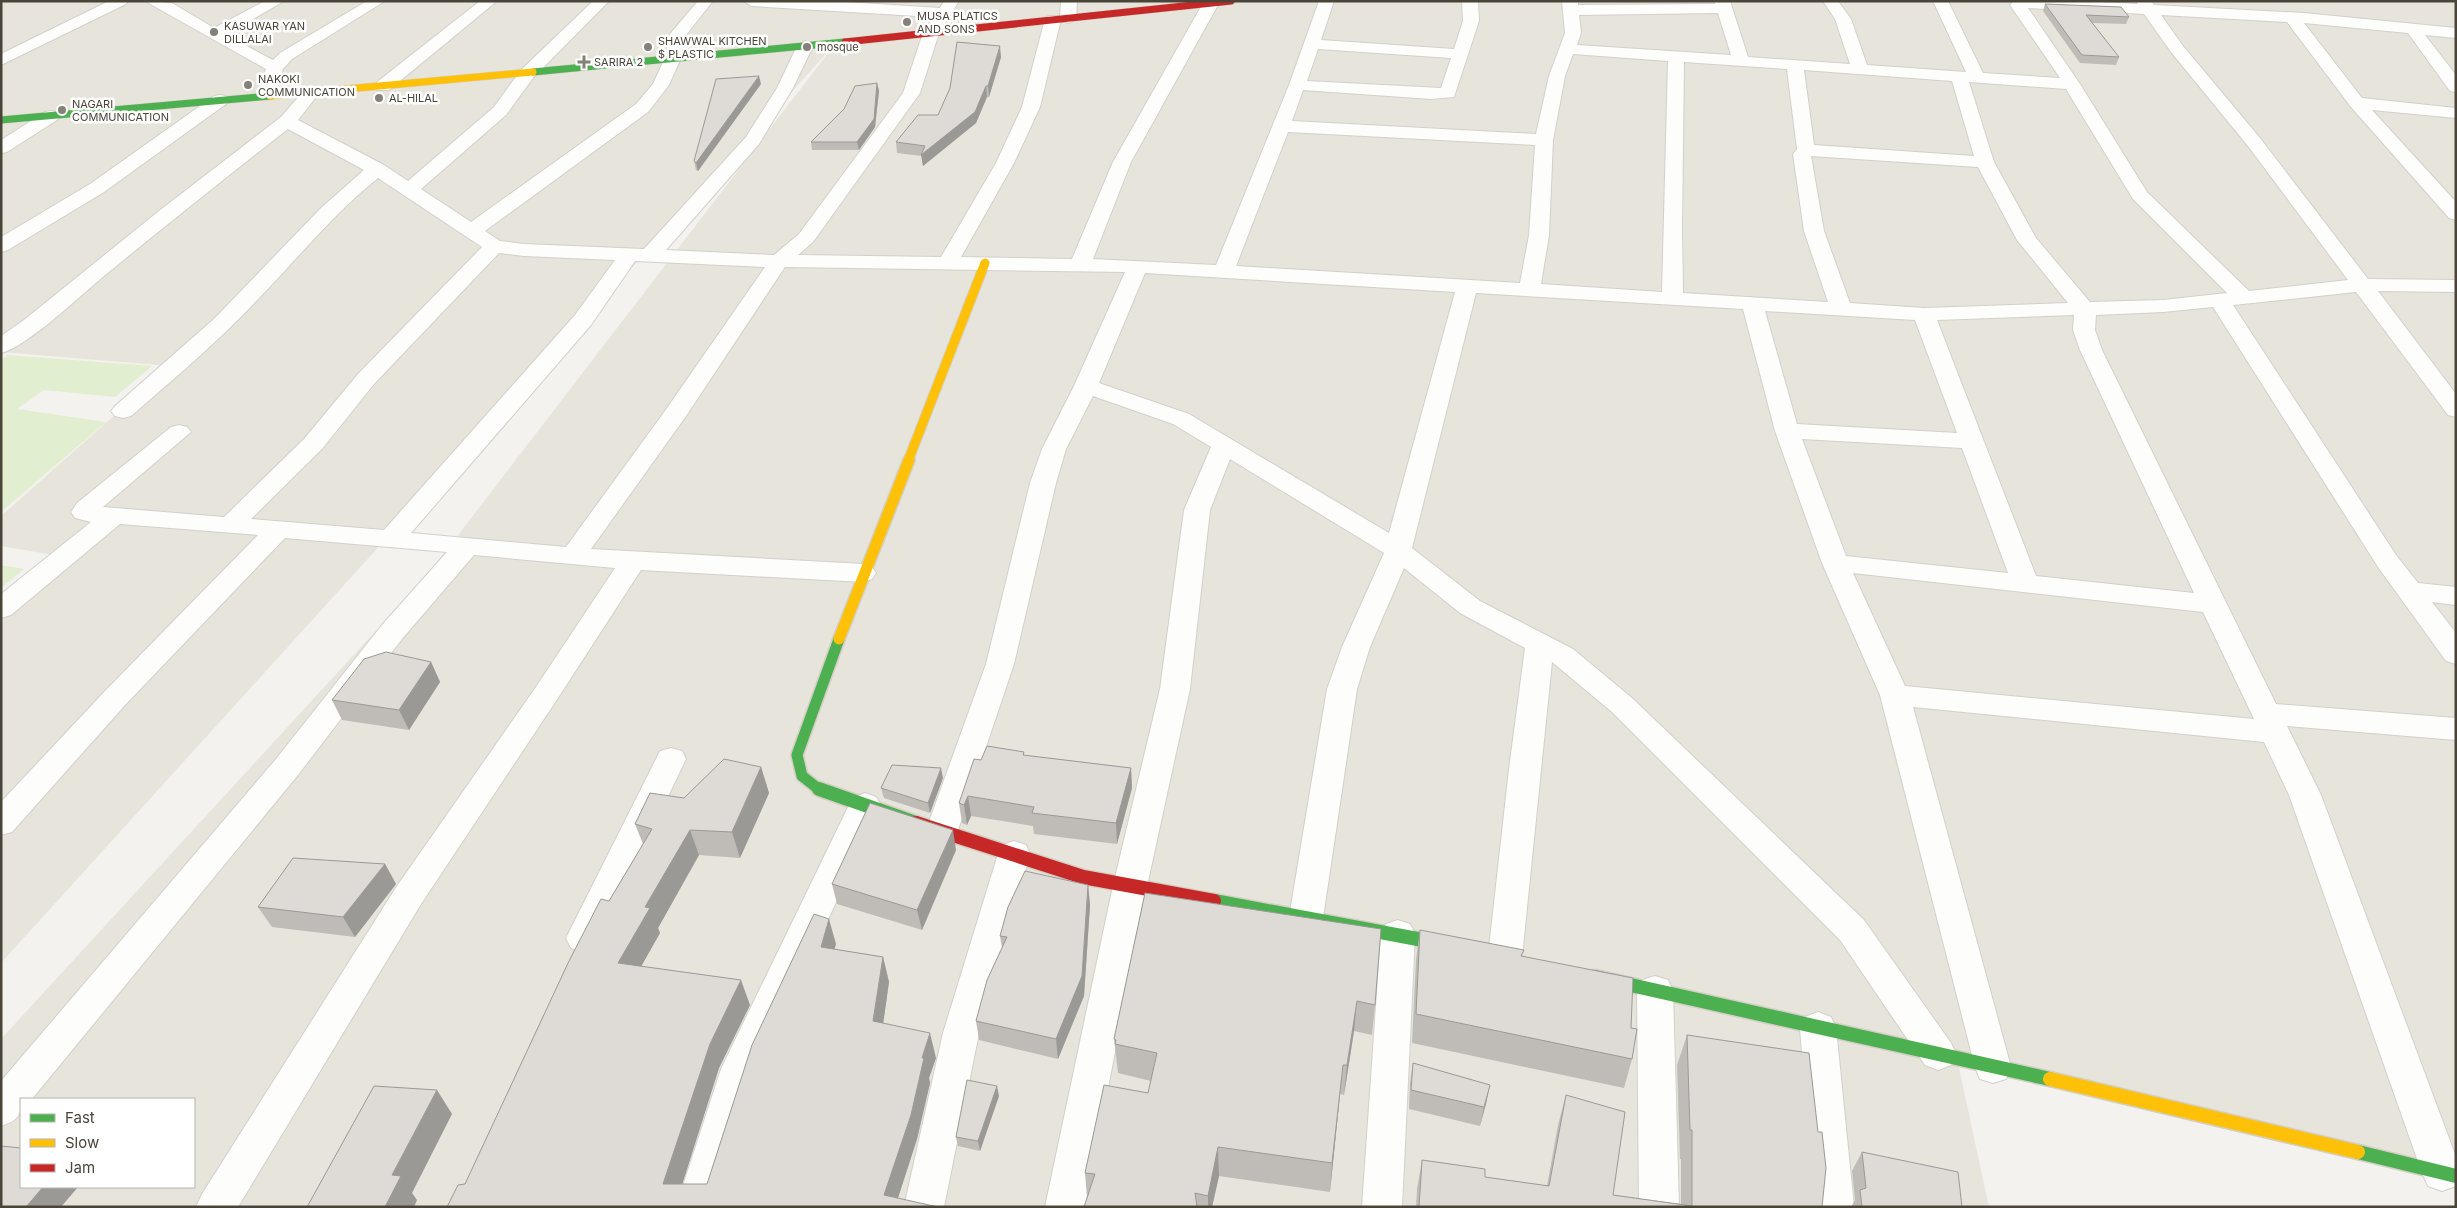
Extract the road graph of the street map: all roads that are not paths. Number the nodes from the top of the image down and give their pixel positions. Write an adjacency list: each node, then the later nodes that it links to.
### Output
1 (122, 1): 32 (street)
2 (152, 1): 26 (street)
3 (278, 1): 26 (street)
4 (378, 1): 36 (street)
5 (490, 1): 42 (street)
6 (602, 1): 38 (street)
7 (706, 1): 33 (street)
8 (750, 1): 20 (street)
9 (1069, 1): 22 (street)
10 (1231, 1): 15 (street)
11 (1327, 1): 27 (street)
12 (1470, 1): 30 (street)
13 (1830, 1): 37 (street)
14 (1940, 1): 39 (street)
15 (1211, 3): 22 (street); 67 (street)
16 (2050, 3): 19 (street); 40 (street)
17 (1571, 5): 18 (street); 29 (street)
18 (1724, 5): 34 (street)
19 (2147, 6): 21 (street); 70 (street)
20 (949, 7): 24 (street)
21 (2296, 12): 23 (street); 47 (street)
22 (1061, 19): 24 (street); 65 (street)
23 (2414, 29): 25 (street); 43 (street)
24 (931, 33): 28 (street); 64 (street)
25 (2456, 33)
26 (214, 35): 36 (street)
27 (1310, 44): 30 (street); 41 (street)
28 (805, 46): 33 (street); 63 (street)
29 (1567, 50): 31 (street); 53 (street)
30 (1461, 54): 41 (street)
31 (1676, 56): 34 (street); 75 (street)
32 (1, 60)
33 (672, 60): 38 (street); 60 (street)
34 (1741, 60): 35 (street)
35 (1795, 64): 37 (street); 55 (street)
36 (275, 67): 45 (street)
37 (1860, 68): 39 (street)
38 (527, 74): 42 (street); 58 (street)
39 (1968, 76): 40 (street); 56 (street)
40 (2072, 84): 74 (street)
41 (1297, 85): 52 (street)
42 (383, 86): 44 (street)
43 (2456, 87)
44 (313, 92): 45 (street); 51 (street)
45 (266, 95): 46 (street)
46 (220, 100): 49 (street); 61 (street)
47 (2357, 103): 48 (street); 59 (street)
48 (2456, 113)
49 (51, 116): 50 (street); 54 (street)
50 (1, 120)
51 (287, 121): 57 (street); 81 (street)
52 (1281, 126): 53 (street); 69 (street)
53 (1544, 140): 73 (street)
54 (1, 148)
55 (1806, 150): 56 (street); 78 (street)
56 (1985, 162): 79 (street)
57 (377, 170): 58 (street); 84 (street)
58 (408, 191): 60 (street)
59 (2456, 214)
60 (472, 231): 62 (street)
61 (1, 246)
62 (494, 246): 63 (street); 90 (street)
63 (640, 254): 64 (street); 92 (street)
64 (779, 261): 65 (street); 95 (street)
65 (948, 263): 66 (street)
66 (985, 263): 67 (street); 98 (street)
67 (1080, 265): 68 (street)
68 (1138, 266): 69 (street); 82 (street)
69 (1224, 271): 72 (street)
70 (2363, 285): 71 (street); 74 (street); 83 (street)
71 (2456, 286)
72 (1467, 287): 73 (street); 94 (street)
73 (1530, 291): 75 (street)
74 (2244, 298): 76 (street)
75 (1673, 300): 77 (street)
76 (2219, 300): 79 (street); 100 (street)
77 (1753, 305): 78 (street); 85 (street)
78 (1841, 309): 80 (street)
79 (2085, 310): 80 (street); 102 (street)
80 (1924, 314): 87 (street)
81 (1, 346)
82 (1086, 386): 88 (street); 112 (street)
83 (2456, 410)
84 (123, 411)
85 (1787, 431): 87 (street); 97 (street)
86 (179, 432): 89 (street)
87 (1971, 441): 99 (street)
88 (1224, 444): 94 (street); 114 (street)
89 (114, 516): 90 (street); 103 (street)
90 (230, 525): 91 (street)
91 (279, 529): 92 (street); 111 (street)
92 (391, 539): 93 (street)
93 (467, 546): 95 (street); 125 (street)
94 (1398, 550): 104 (street); 115 (street)
95 (573, 555): 96 (street)
96 (633, 561): 98 (street); 127 (street)
97 (1836, 563): 99 (street); 106 (street)
98 (863, 573): 110 (street)
99 (2025, 583): 102 (street)
100 (2409, 591): 101 (street); 105 (street)
101 (2456, 596)
102 (2215, 604): 107 (street)
103 (1, 609)
104 (1540, 642): 118 (street); 123 (street)
105 (2456, 654)
106 (1895, 695): 107 (street); 124 (street)
107 (2271, 723): 108 (street); 126 (street)
108 (2456, 728)
109 (671, 758): 119 (street)
110 (865, 806): 112 (street); 128 (street)
111 (1, 823)
112 (942, 830): 113 (street)
113 (1014, 854): 114 (street); 129 (street)
114 (1130, 886): 115 (street); 130 (street)
115 (1306, 918): 116 (street)
116 (1398, 934): 117 (street); 131 (street)
117 (1469, 949)
118 (1506, 957)
119 (572, 963)
120 (1580, 974): 121 (street)
121 (1655, 991): 122 (street); 132 (street)
122 (1818, 1028): 123 (street); 133 (street)
123 (1938, 1054): 124 (street)
124 (1993, 1067): 126 (street)
125 (1, 1109)
126 (2449, 1175)
127 (216, 1207)
128 (696, 1207)
129 (924, 1207)
130 (1065, 1207)
131 (1382, 1207)
132 (1659, 1207)
133 (1834, 1207)

